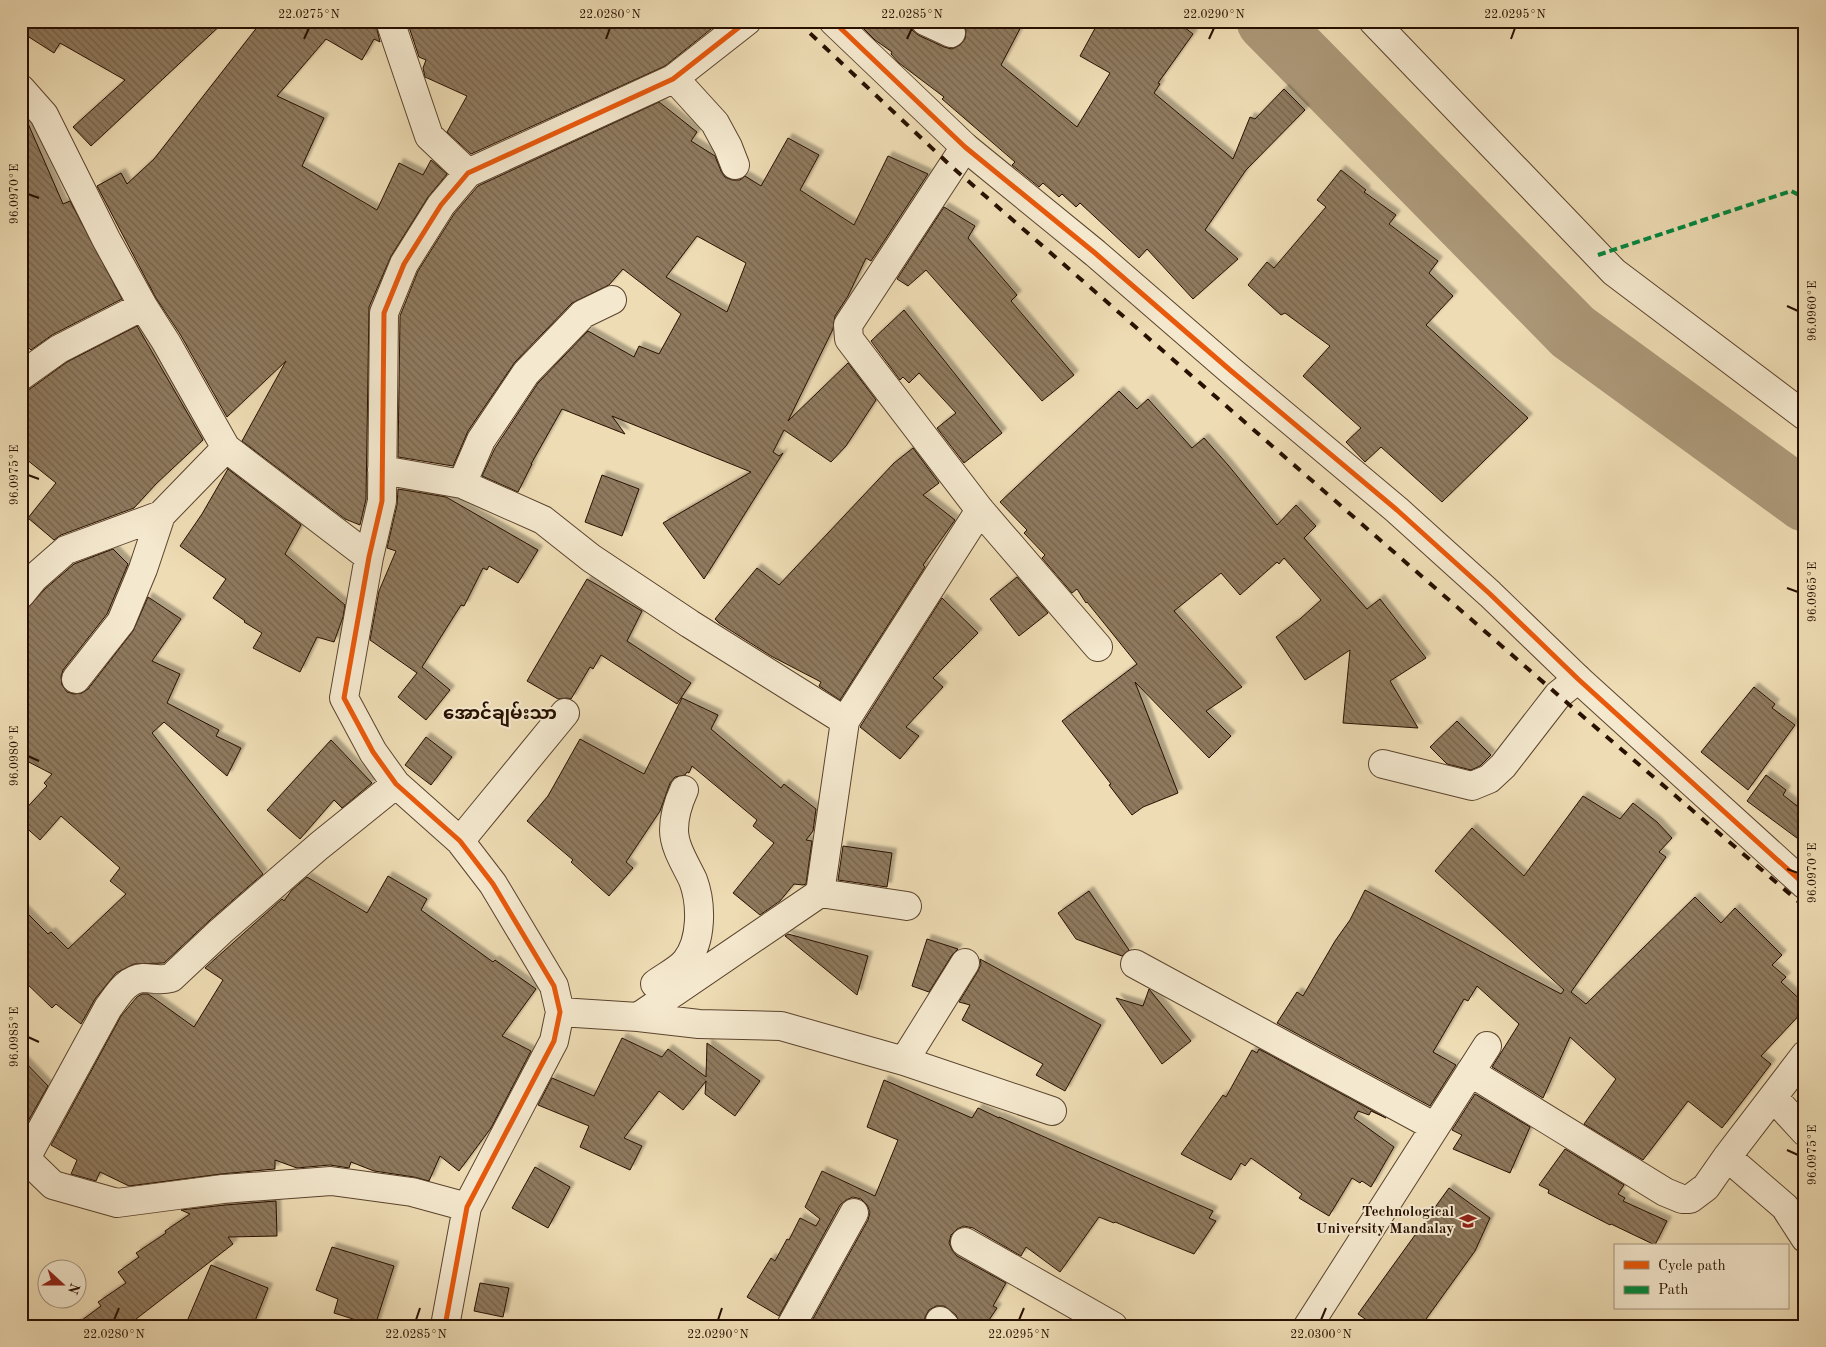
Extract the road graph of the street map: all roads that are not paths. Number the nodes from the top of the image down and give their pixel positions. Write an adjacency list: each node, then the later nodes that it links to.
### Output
1 (390, 21): 11 (street)
2 (747, 21): 7 (street)
3 (833, 21): 9 (street)
4 (925, 21): 6 (street)
5 (1373, 21): 15 (street)
6 (952, 33)
7 (674, 78): 10 (street); 11 (street)
8 (21, 89): 13 (street)
9 (965, 147): 19 (street); 25 (street)
10 (735, 165)
11 (468, 173): 17 (street)
12 (612, 300): 18 (street)
13 (143, 306): 14 (street); 16 (street)
14 (21, 376)
15 (1805, 416)
16 (226, 448): 20 (street); 21 (street)
17 (382, 470): 18 (street); 21 (street)
18 (462, 484): 27 (street)
19 (980, 510): 23 (street); 27 (street)
20 (161, 515): 22 (street); 24 (street)
21 (369, 556): 29 (street)
22 (21, 594)
23 (1098, 647)
24 (76, 679)
25 (1578, 679): 28 (street); 32 (street)
26 (565, 713): 31 (street)
27 (845, 721): 33 (street)
28 (1383, 764)
29 (396, 784): 31 (street); 47 (street)
30 (684, 790): 38 (street)
31 (460, 841): 37 (street)
32 (1805, 885)
33 (820, 893): 34 (street); 38 (street)
34 (907, 906)
35 (965, 963): 41 (street)
36 (1135, 964): 45 (street)
37 (560, 1012): 38 (street); 49 (street)
38 (630, 1017): 41 (street)
39 (1486, 1046): 42 (street)
40 (1805, 1056): 43 (street)
41 (904, 1061): 44 (street)
42 (1470, 1072): 45 (street); 48 (street)
43 (1773, 1097): 46 (street); 48 (street)
44 (1052, 1111)
45 (1435, 1127): 56 (street)
46 (1805, 1132)
47 (23, 1156): 49 (street)
48 (1727, 1156): 51 (street)
49 (468, 1208): 53 (street)
50 (854, 1214): 54 (street)
51 (1805, 1238)
52 (965, 1242): 55 (street)
53 (445, 1326)
54 (792, 1326)
55 (1113, 1326)
56 (1308, 1326)

